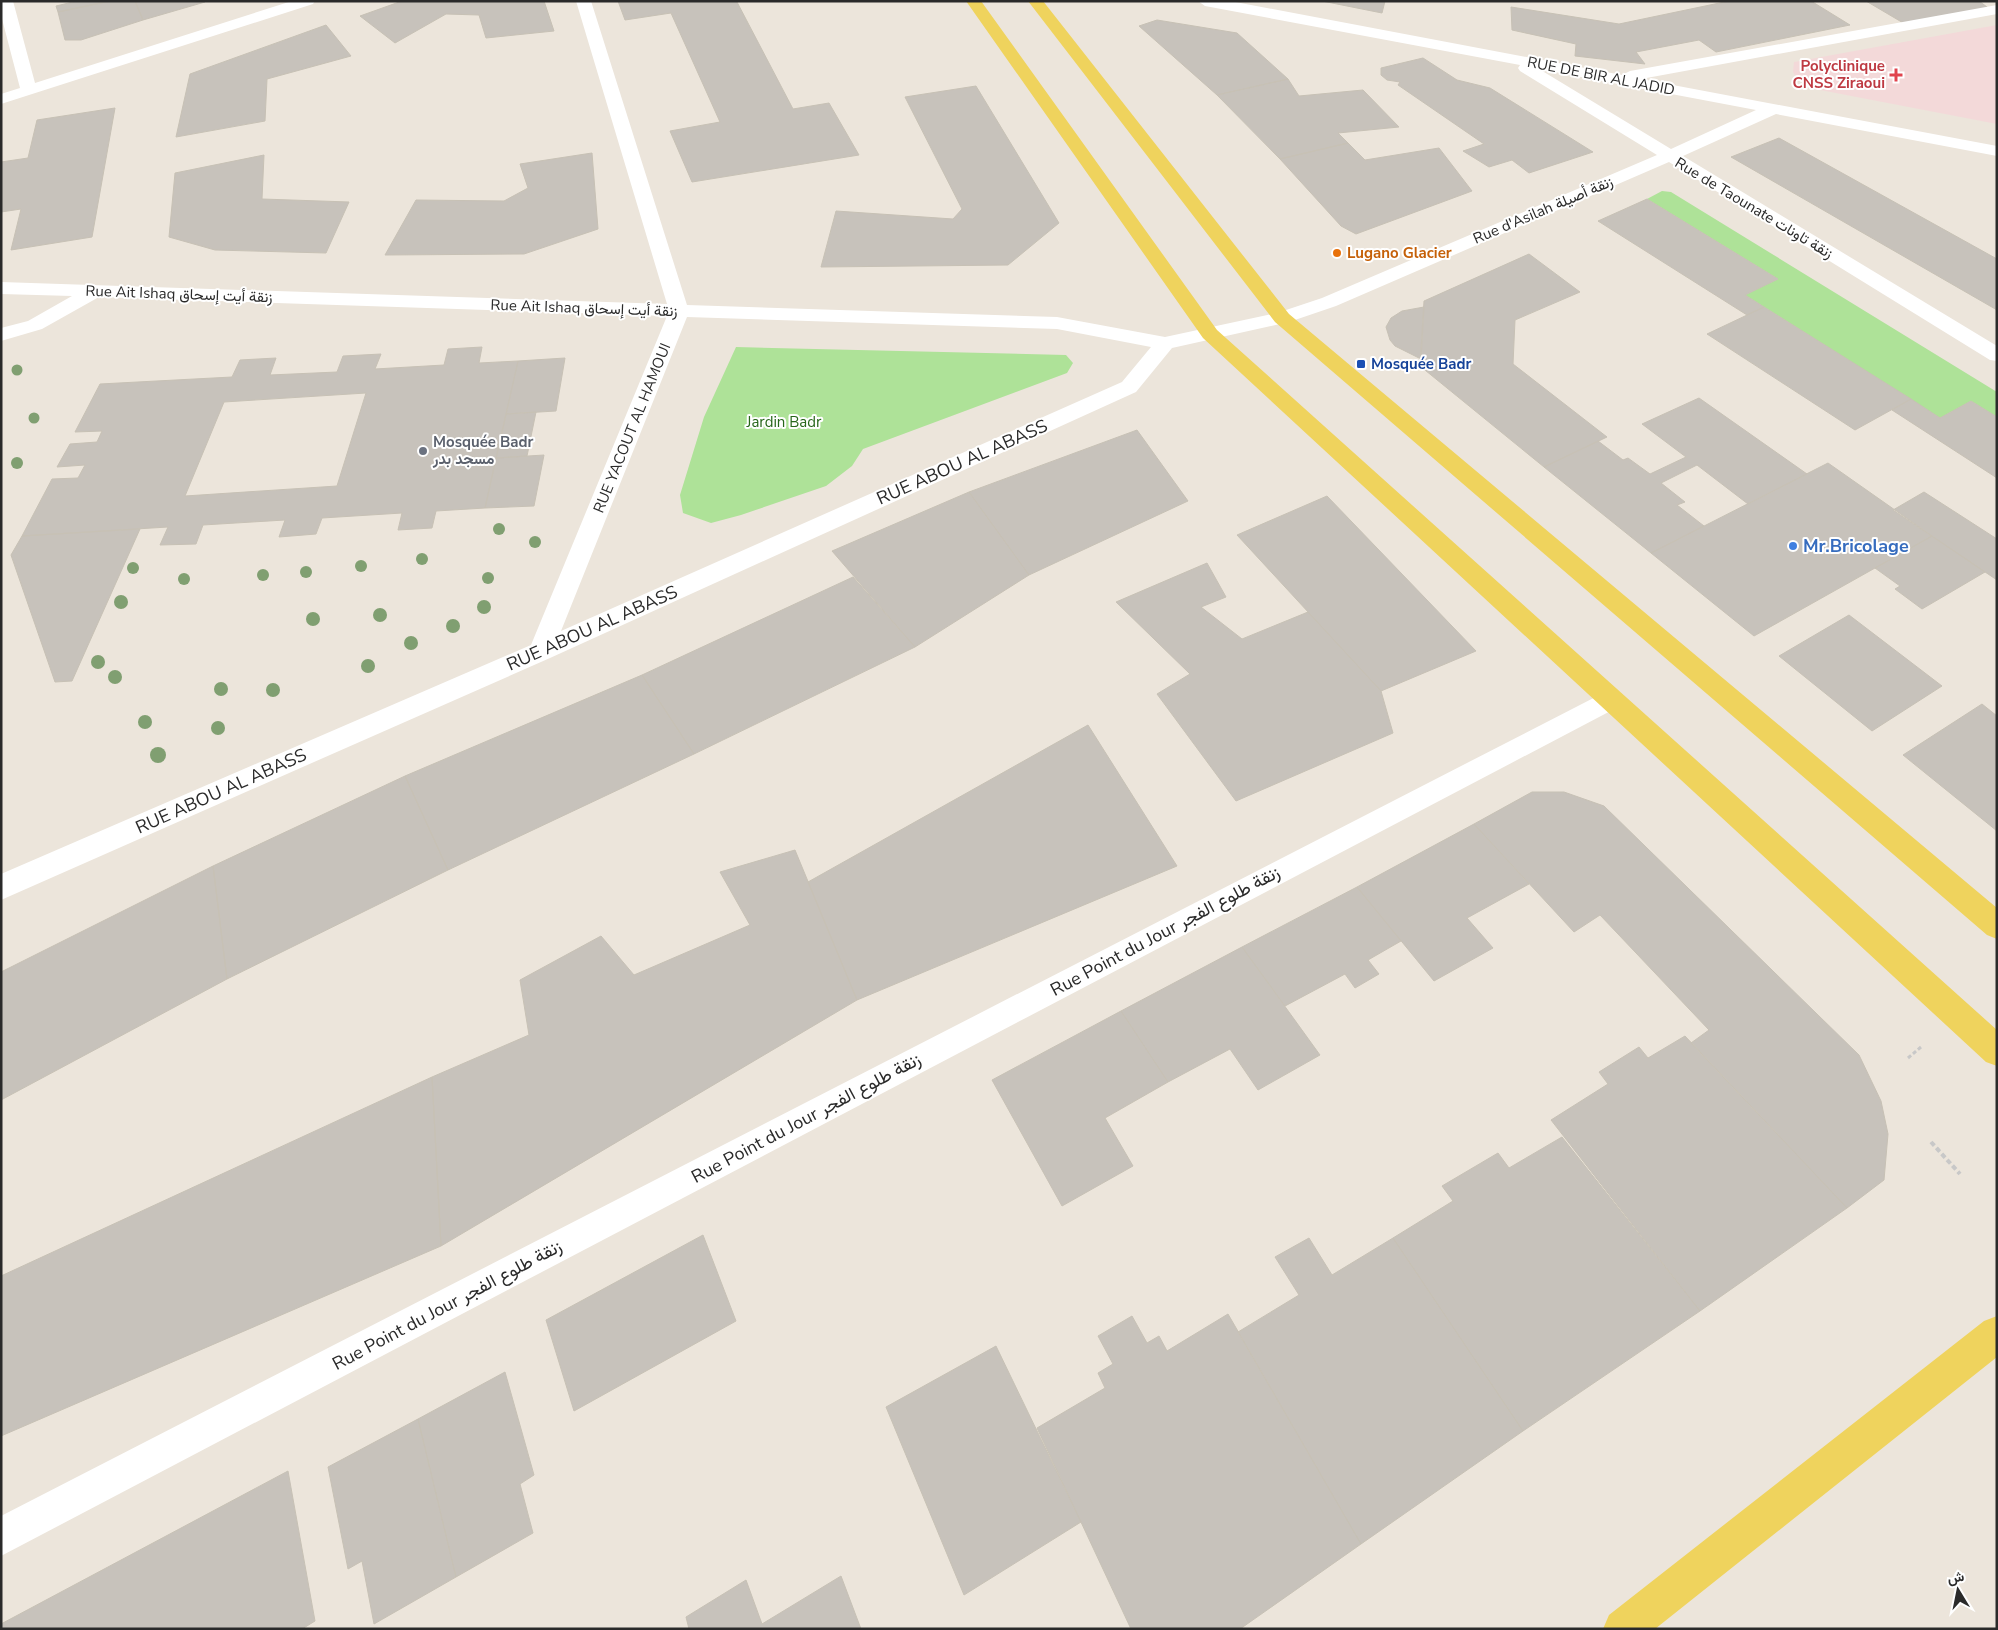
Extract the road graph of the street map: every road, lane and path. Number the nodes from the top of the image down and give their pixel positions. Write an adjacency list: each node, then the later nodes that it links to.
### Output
1 (5, 1): 10 (street)
2 (308, 1): 10 (street)
3 (583, 1): 17 (street)
4 (974, 1): 19 (main road)
5 (1035, 1): 18 (main road)
6 (1206, 1): 8 (street, RUE DE BIR AL JADID)
7 (1997, 9): 9 (street)
8 (1512, 59): 9 (street, RUE DE BIR AL JADID); 14 (street, Rue de Taounate زنقة تاونات)
9 (1614, 79): 12 (street, RUE DE BIR AL JADID)
10 (29, 90): 11 (street)
11 (1, 99)
12 (1774, 109): 13 (street, RUE DE BIR AL JADID); 14 (street, Rue d'Asilah زنقة أصيلة)
13 (1997, 151)
14 (1669, 156): 18 (street, Rue d'Asilah زنقة أصيلة); 22 (street, Rue de Taounate زنقة تاونات)
15 (1, 288): 16 (street, Rue Ait Ishaq زنقة أيت إسحاق)
16 (95, 292): 17 (street, Rue Ait Ishaq زنقة أيت إسحاق); 20 (street)
17 (679, 312): 21 (street, Rue Ait Ishaq زنقة أيت إسحاق); 23 (street, RUE YACOUT AL HAMOUI)
18 (1282, 318): 19 (street, Rue d'Asilah زنقة أصيلة); 26 (main road)
19 (1210, 334): 21 (street, Rue d'Asilah زنقة أصيلة); 24 (main road)
20 (1, 335)
21 (1166, 343): 23 (street, RUE ABOU AL ABASS)
22 (1997, 355)
23 (541, 651): 25 (street, RUE ABOU AL ABASS)
24 (1611, 699): 28 (main road); 33 (street, Rue Point du Jour زنقة طلوع الفجر)
25 (1, 887)
26 (1997, 926)
27 (1927, 1041): 29 (path)
28 (1997, 1051)
29 (1908, 1058)
30 (1931, 1142): 31 (path)
31 (1960, 1174)
32 (1997, 1334): 34 (main road)
33 (1, 1537)
34 (1623, 1629)

